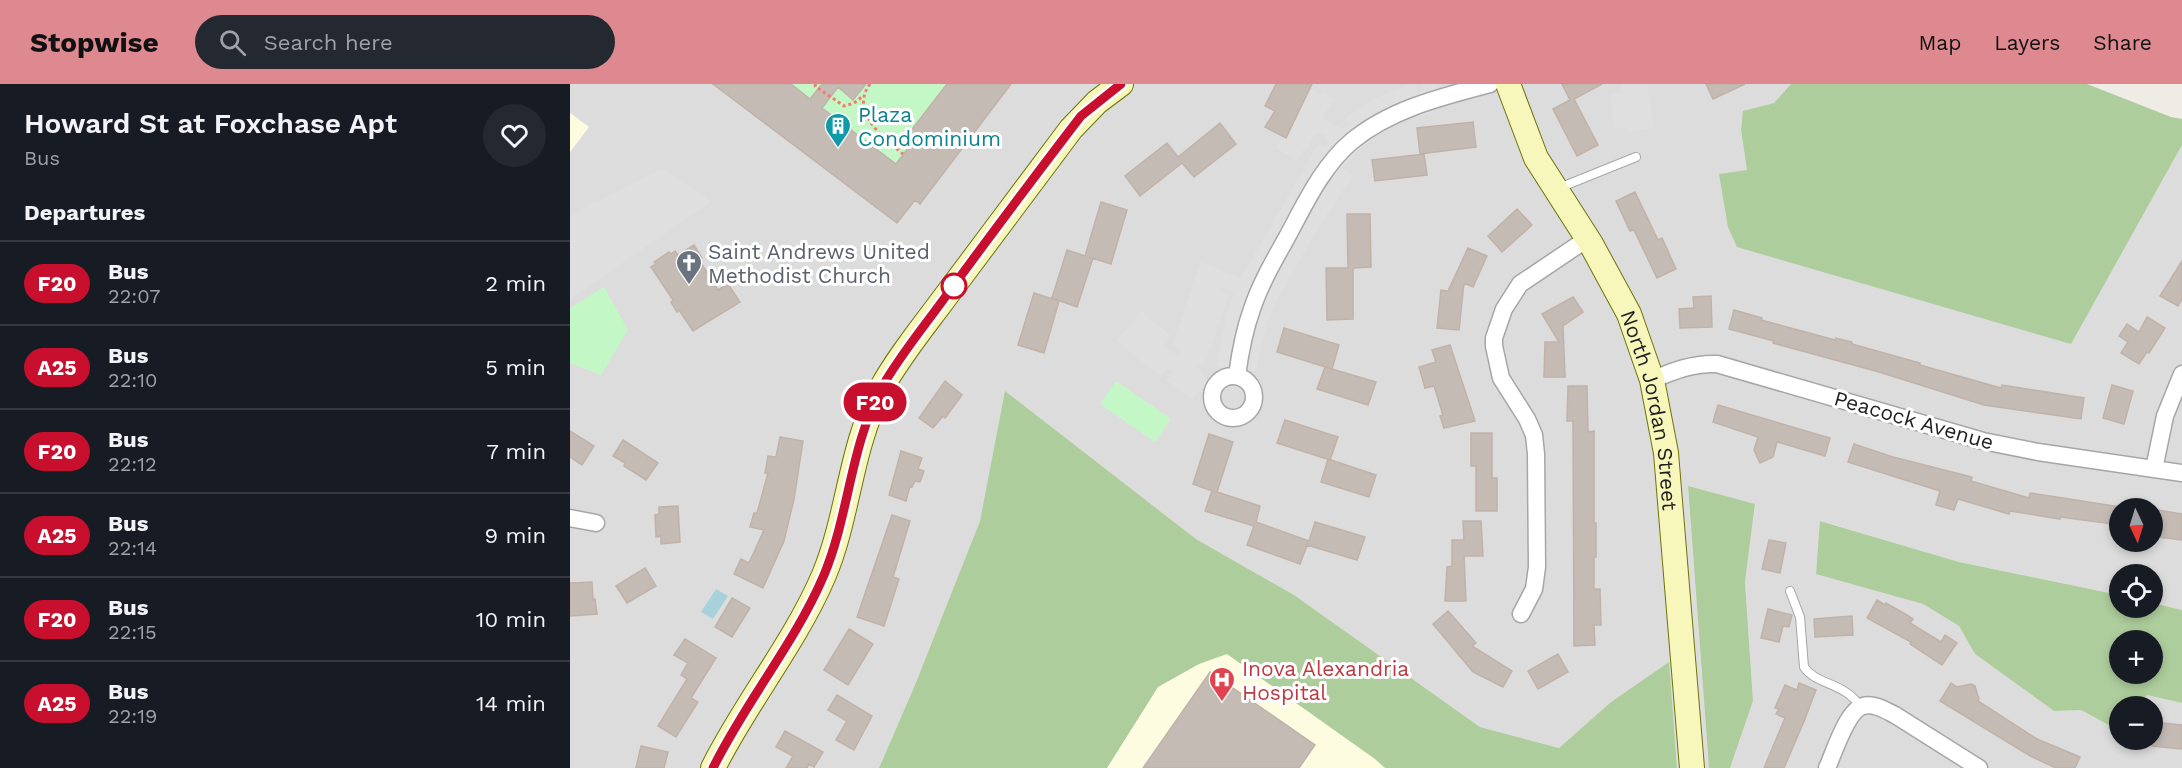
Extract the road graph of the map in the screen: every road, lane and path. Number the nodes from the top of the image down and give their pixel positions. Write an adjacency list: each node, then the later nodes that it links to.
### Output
1 (815, 84): 6 (path)
2 (870, 84): 6 (path)
3 (1120, 84): 21 (street)
4 (1490, 84): 12 (street)
5 (1508, 84): 9 (street, North Jordan Street)
6 (863, 96): 7 (path)
7 (903, 154)
8 (1636, 156): 9 (lane)
9 (1555, 189): 10 (street, North Jordan Street)
10 (1587, 238): 13 (street, North Jordan Street); 19 (street)
11 (2182, 374): 14 (street)
12 (1237, 376)
13 (1652, 380): 14 (street, Peacock Avenue); 22 (street, North Jordan Street)
14 (2154, 469): 15 (street, Peacock Avenue)
15 (2182, 474)
16 (570, 518): 17 (street)
17 (596, 523)
18 (1790, 591): 20 (lane)
19 (1521, 614)
20 (1868, 706): 23 (street); 24 (street)
21 (713, 768)
22 (1692, 768)
23 (1827, 768)
24 (1979, 768)

